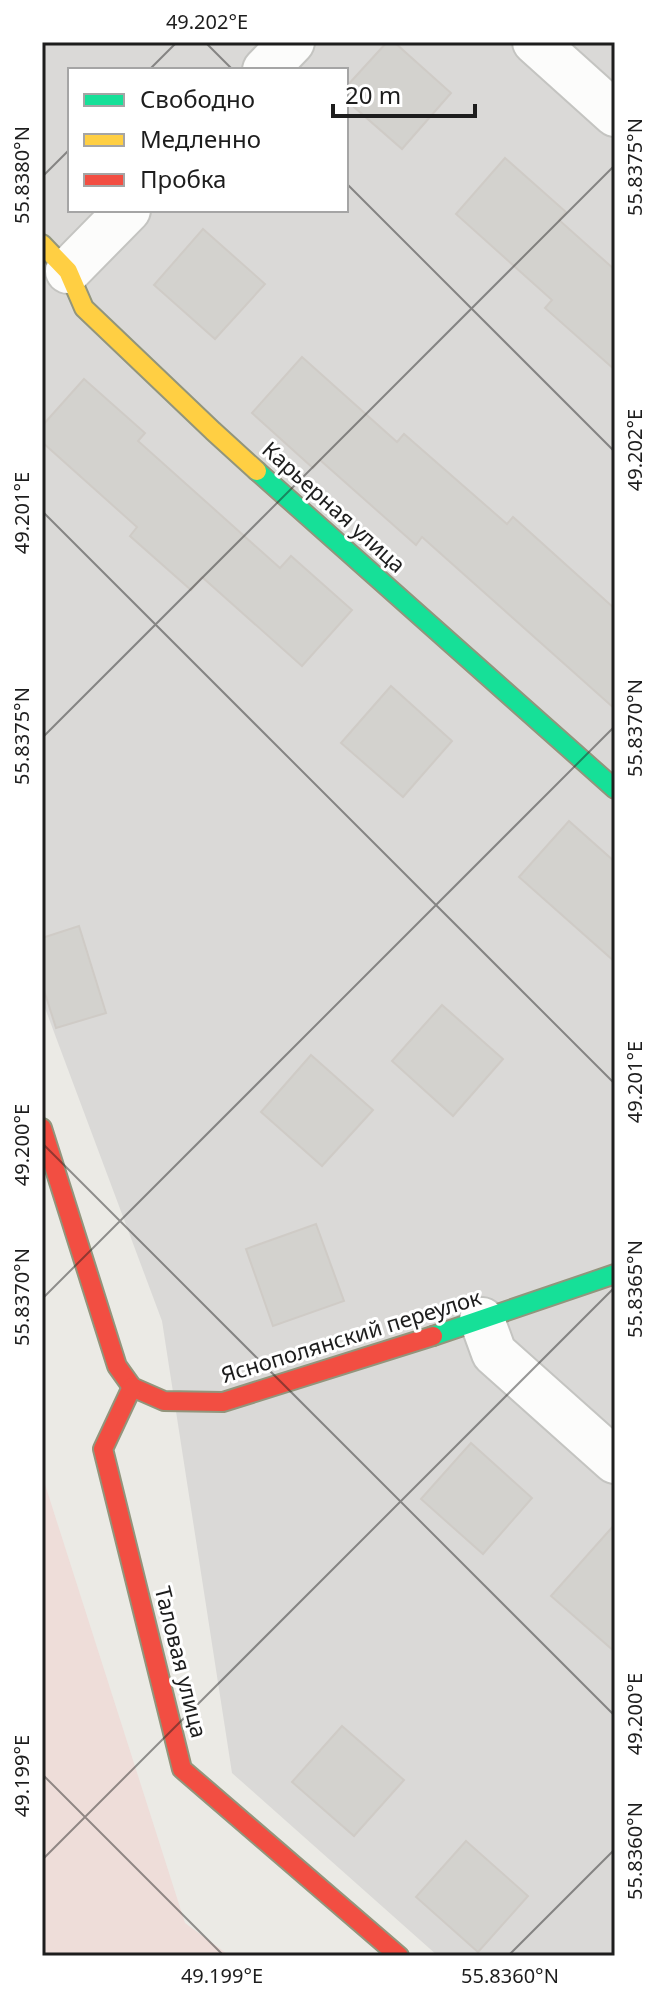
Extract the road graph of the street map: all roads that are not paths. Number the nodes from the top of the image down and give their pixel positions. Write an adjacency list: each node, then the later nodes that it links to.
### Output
1 (292, 42): 3 (street)
2 (535, 42): 4 (street)
3 (267, 68)
4 (615, 114)
5 (125, 212): 6 (street)
6 (55, 257): 7 (street, Карьерная улица)
7 (615, 789)
8 (42, 1128): 11 (street)
9 (615, 1274): 10 (street, Яснополянский переулок)
10 (482, 1320): 11 (street, Яснополянский переулок); 12 (street)
11 (132, 1387): 13 (street, Таловая улица)
12 (615, 1461)
13 (399, 1956)

